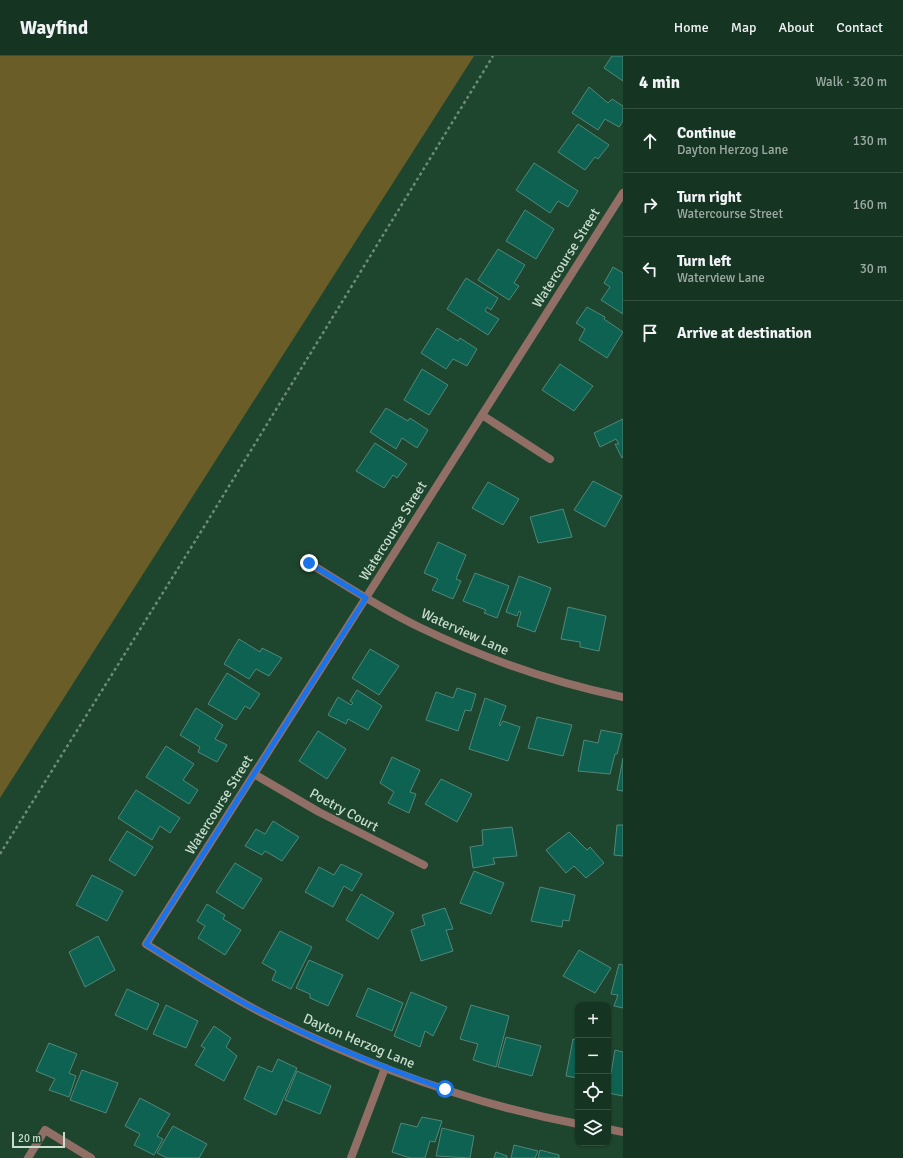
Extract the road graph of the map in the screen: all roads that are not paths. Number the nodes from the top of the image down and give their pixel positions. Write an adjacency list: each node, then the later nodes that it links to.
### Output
1 (623, 193): 2 (street, Watercourse Street)
2 (482, 416): 3 (street); 5 (street, Watercourse Street)
3 (550, 459)
4 (309, 563): 5 (street, Waterview Lane)
5 (366, 598): 6 (street, Waterview Lane); 7 (street, Watercourse Street)
6 (623, 697)
7 (254, 774): 8 (street, Poetry Court); 9 (street, Watercourse Street)
8 (424, 864)
9 (146, 944): 10 (street, Dayton Herzog Lane)
10 (385, 1068): 11 (street, Dayton Herzog Lane); 16 (street)
11 (575, 1123)
12 (611, 1130): 13 (street)
13 (623, 1132)
14 (28, 1158): 15 (street)
15 (91, 1158)
16 (351, 1158)

